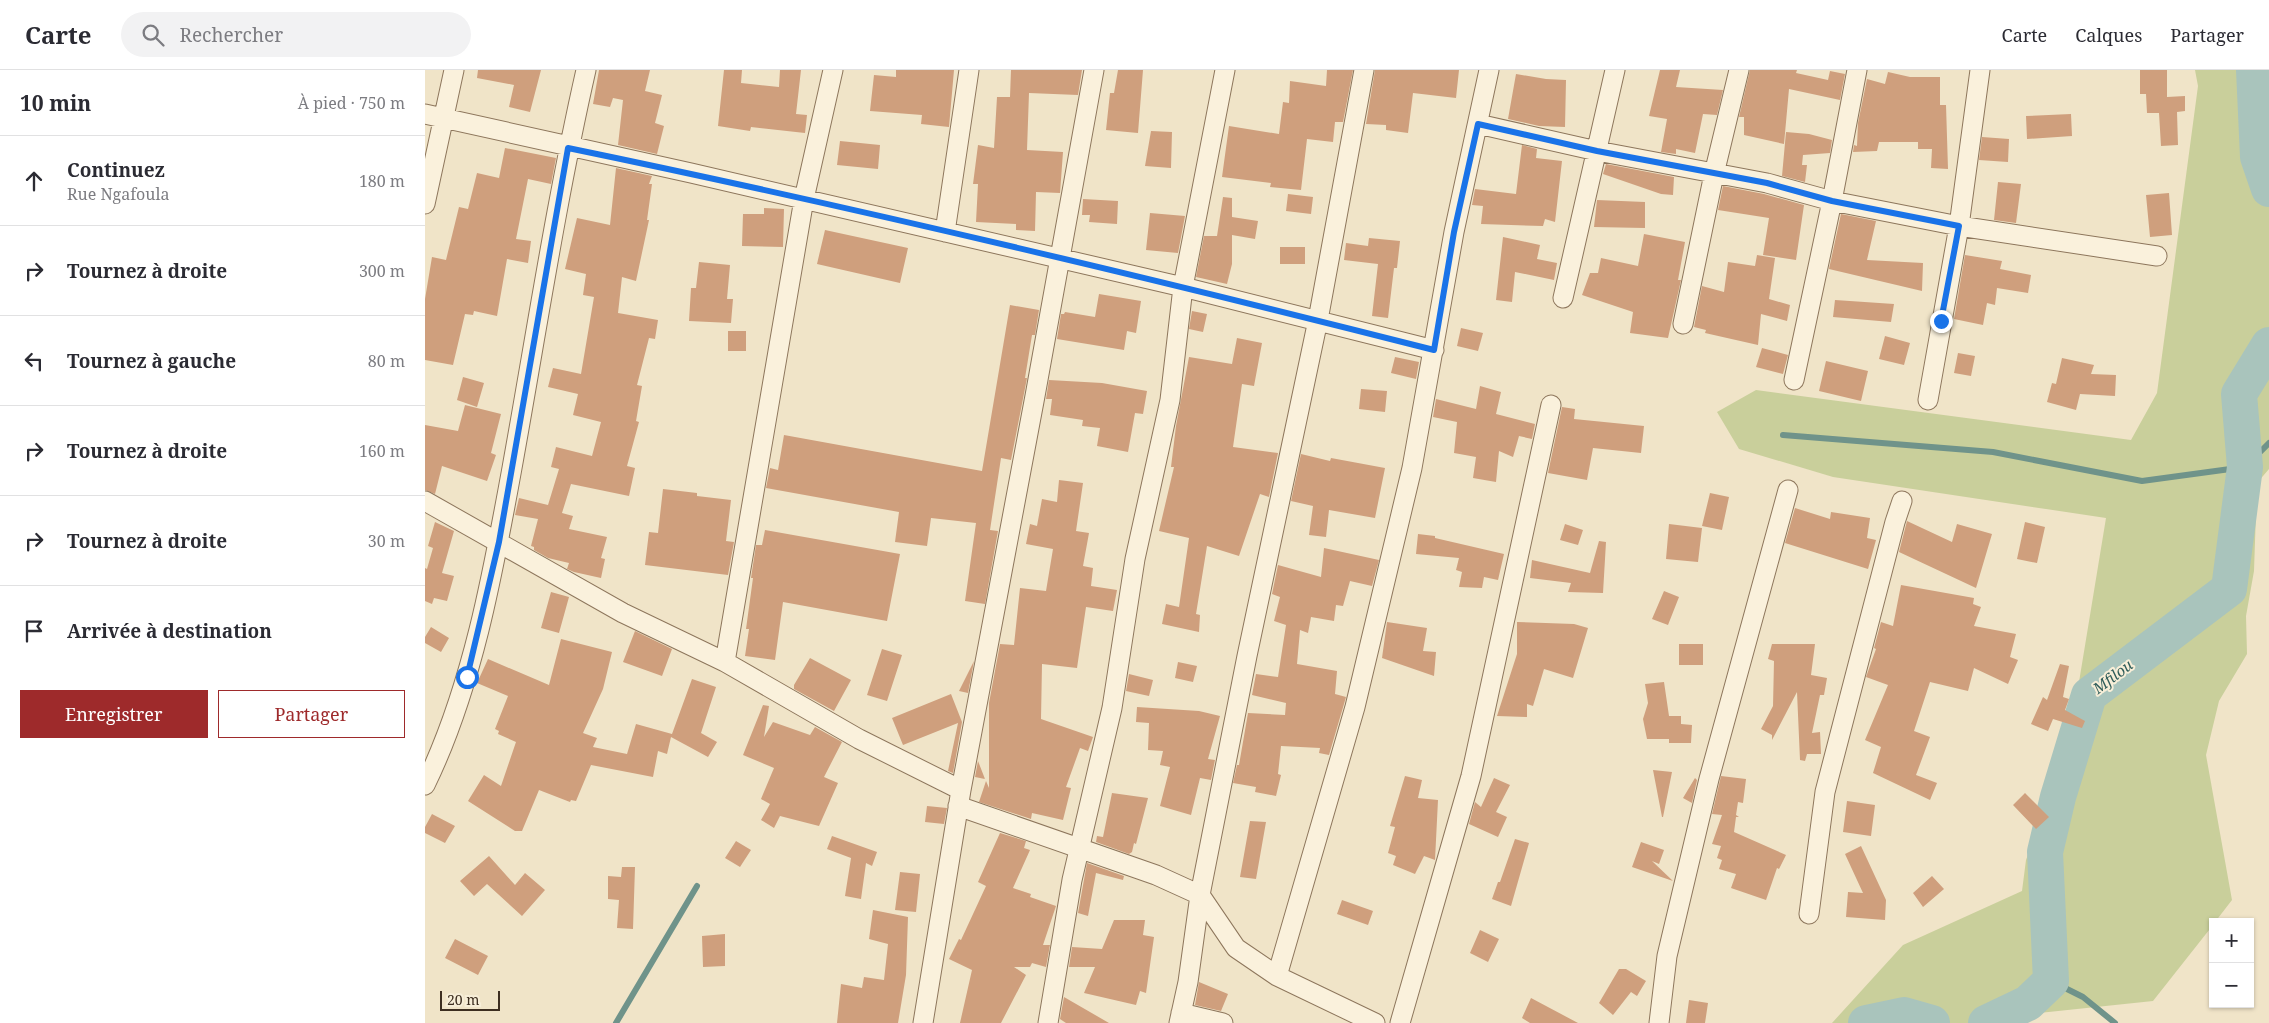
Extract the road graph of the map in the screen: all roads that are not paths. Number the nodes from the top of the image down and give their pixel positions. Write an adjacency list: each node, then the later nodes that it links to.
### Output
1 (454, 70): 14 (street)
2 (587, 70): 16 (street)
3 (833, 70): 19 (street)
4 (969, 70): 23 (street)
5 (1094, 70): 25 (street)
6 (1225, 70): 26 (street)
7 (1364, 70): 28 (street)
8 (1489, 70): 15 (street)
9 (1615, 70): 17 (street)
10 (1739, 70): 18 (street)
11 (1857, 70): 20 (street)
12 (1980, 70): 22 (street)
13 (425, 114): 14 (street)
14 (444, 119): 16 (street); 21 (street)
15 (1478, 124): 17 (street); 30 (street)
16 (568, 148): 19 (street); 37 (street)
17 (1597, 151): 18 (street); 27 (street)
18 (1714, 174): 20 (street); 29 (street)
19 (804, 199): 23 (street); 38 (street)
20 (1832, 201): 22 (street); 31 (street)
21 (425, 204)
22 (1959, 226): 24 (street); 32 (street)
23 (945, 232): 25 (street)
24 (2157, 256)
25 (1059, 258): 26 (street); 40 (street)
26 (1183, 287): 28 (street); 41 (street)
27 (1563, 298)
28 (1318, 320): 30 (street); 42 (street)
29 (1683, 324)
30 (1434, 350): 44 (street)
31 (1794, 380)
32 (1928, 400)
33 (1551, 405): 50 (street)
34 (1788, 490): 51 (street)
35 (425, 501): 37 (street)
36 (1902, 502): 43 (street)
37 (499, 542): 38 (street); 39 (street)
38 (725, 662): 40 (street)
39 (425, 785)
40 (959, 798): 41 (street); 46 (street)
41 (1078, 849): 42 (street); 47 (street)
42 (1200, 895): 44 (street); 45 (street)
43 (1809, 914)
44 (1277, 976): 49 (street)
45 (1180, 1018): 48 (street)
46 (923, 1023)
47 (1048, 1023)
48 (1223, 1023)
49 (1375, 1023)
50 (1400, 1023)
51 (1659, 1023)

